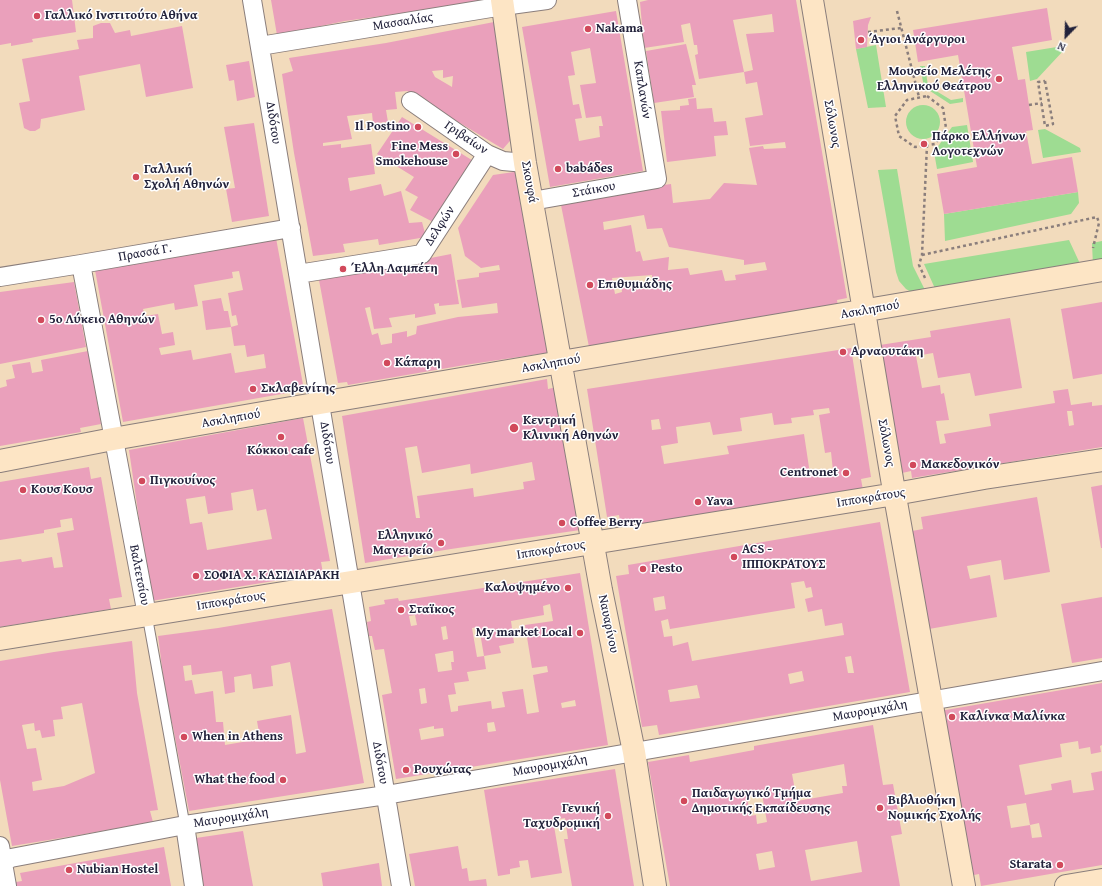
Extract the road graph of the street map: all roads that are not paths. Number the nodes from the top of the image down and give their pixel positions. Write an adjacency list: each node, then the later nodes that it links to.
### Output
1 (252, 0): 6 (street, Διδότου)
2 (547, 0): 5 (street, Μασσαλίας)
3 (627, 0): 10 (street, Καπλανών)
4 (812, 0): 17 (street, Σόλωνος)
5 (502, 3): 6 (street, Μασσαλίας); 9 (street, Σκουφά)
6 (260, 46): 12 (street, Διδότου)
7 (411, 101): 8 (street, Γριβαίων)
8 (487, 154): 9 (street, Γριβαίων); 15 (street, Δελφών)
9 (525, 163): 11 (street, Σκουφά)
10 (657, 179): 11 (street, Στάικου)
11 (532, 201): 18 (street, Σκουφά)
12 (290, 228): 14 (street, Πρασσά Γ.); 15 (street, Διδότου)
13 (1097, 261): 17 (street, Ασκληπιού)
14 (81, 264): 16 (street, Πρασσά Γ.); 20 (street, Βαλτετσίου)
15 (298, 274): 19 (street, Διδότου)
16 (0, 277)
17 (864, 311): 18 (street, Ασκληπιού); 23 (street, Σόλωνος)
18 (560, 362): 19 (street, Ασκληπιού); 24 (street, Ναυαρίνου)
19 (320, 403): 20 (street, Ασκληπιού); 25 (street, Διδότου)
20 (113, 439): 22 (street, Ασκληπιού); 26 (street, Βαλτετσίου)
21 (1102, 460): 23 (street, Ιπποκράτους)
22 (0, 461)
23 (895, 494): 24 (street, Ιπποκράτους); 29 (street, Σόλωνος)
24 (592, 543): 25 (street, Ιπποκράτους); 30 (street, Ναυαρίνου)
25 (350, 582): 26 (street, Ιπποκράτους); 31 (street, Διδότου)
26 (147, 615): 27 (street, Ιπποκράτους); 32 (lane, Βαλτετσίου)
27 (0, 639)
28 (1102, 671): 29 (street, Μαυρομιχάλη)
29 (931, 701): 30 (street, Μαυρομιχάλη); 39 (street, Σόλωνος)
30 (634, 752): 31 (street, Μαυρομιχάλη); 38 (street, Ναυαρίνου)
31 (386, 795): 32 (street, Μαυρομιχάλη); 37 (street, Διδότου)
32 (186, 825): 33 (street, Μαυρομιχάλη); 36 (street, Βαλτετσίου)
33 (1, 857): 35 (street)
34 (1102, 880): 40 (street)
35 (8, 886)
36 (194, 886)
37 (401, 886)
38 (655, 886)
39 (964, 886)
40 (1066, 886)

